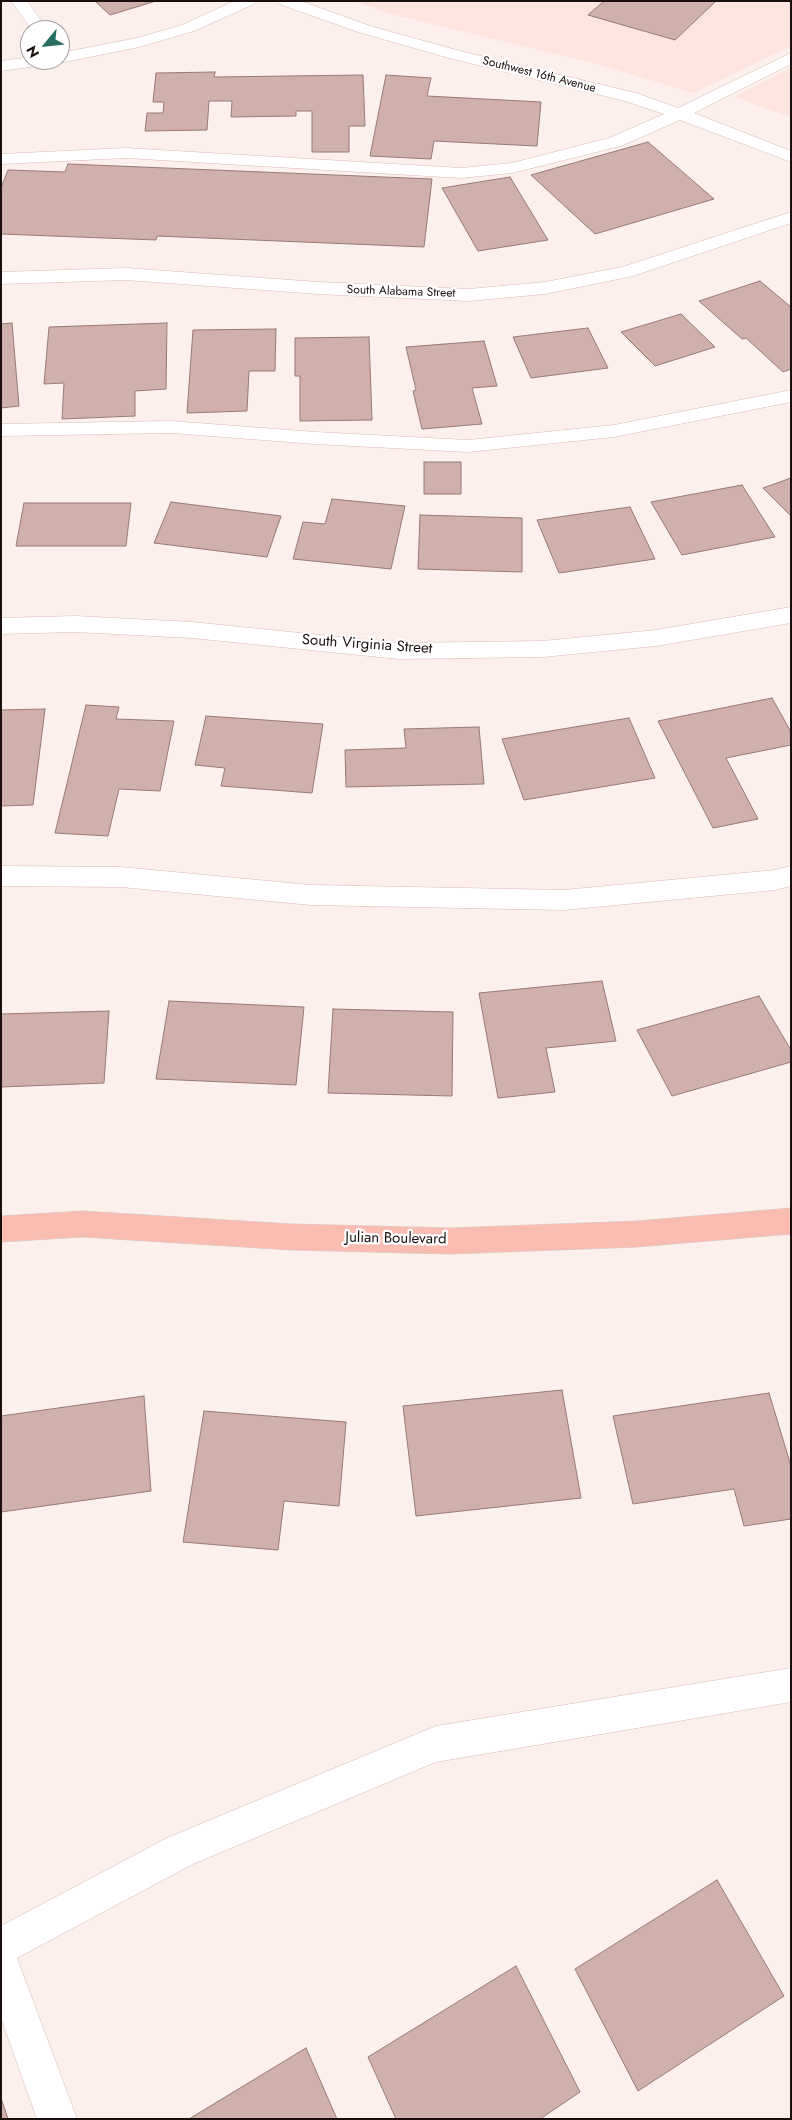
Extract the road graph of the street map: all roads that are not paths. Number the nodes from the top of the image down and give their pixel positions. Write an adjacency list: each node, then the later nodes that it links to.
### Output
1 (19, 1): 4 (street)
2 (248, 1): 5 (street)
3 (285, 1): 9 (street, Southwest 16th Avenue)
4 (33, 20)
5 (70, 55)
6 (791, 58): 9 (street)
7 (20, 63): 8 (street)
8 (1, 66)
9 (680, 114): 10 (street, Southwest 16th Avenue); 11 (street)
10 (791, 157)
11 (1, 160)
12 (791, 217): 13 (street, South Alabama Street)
13 (1, 278)
14 (791, 396): 15 (street)
15 (1, 430)
16 (791, 615): 17 (street, South Virginia Street)
17 (1, 626)
18 (1, 876): 19 (street)
19 (791, 876)
20 (791, 1221): 21 (main road, Julian Boulevard)
21 (1, 1229)
22 (791, 1685): 23 (street)
23 (1, 1946)
24 (1, 1965): 25 (street)
25 (57, 2119)

